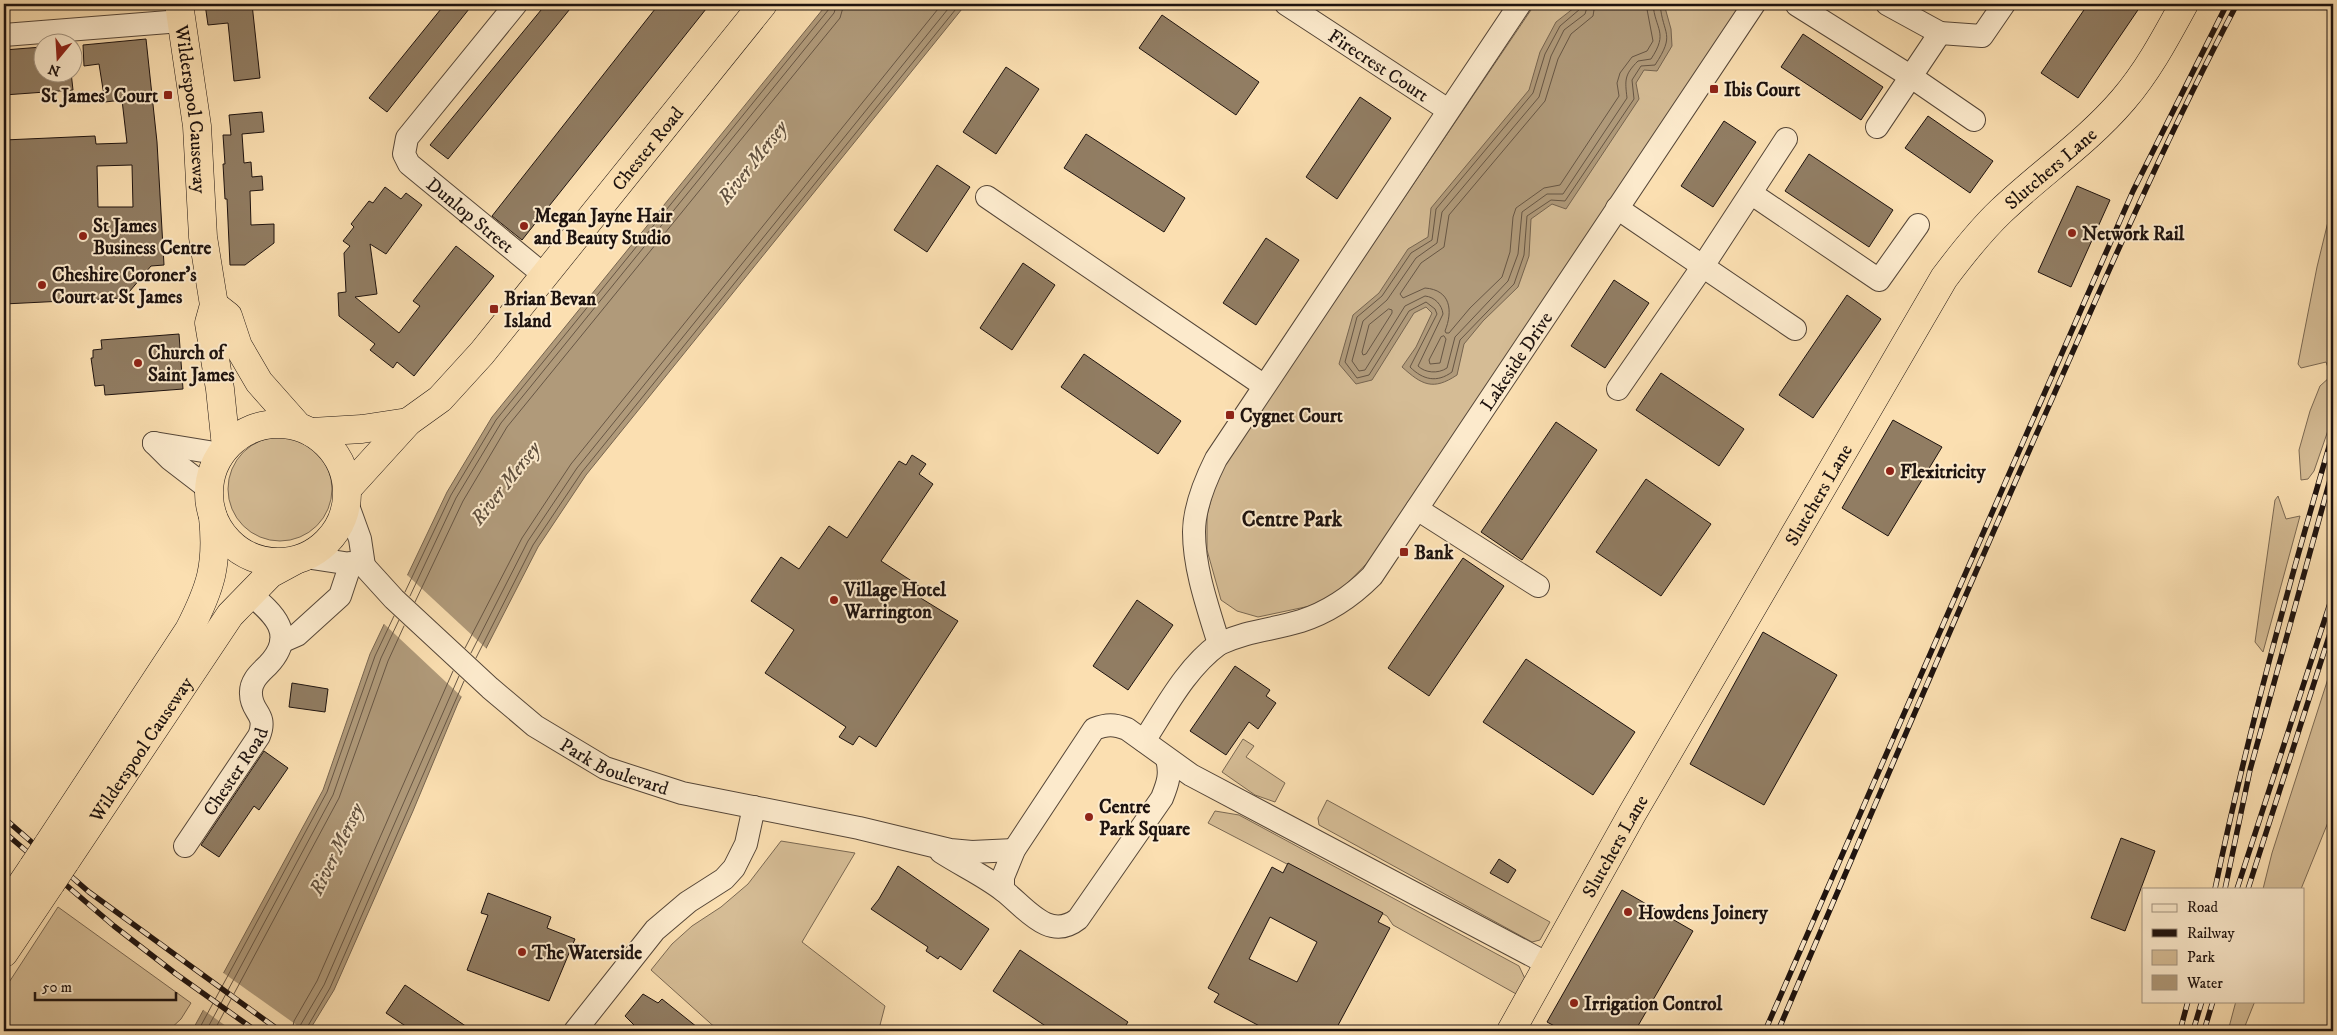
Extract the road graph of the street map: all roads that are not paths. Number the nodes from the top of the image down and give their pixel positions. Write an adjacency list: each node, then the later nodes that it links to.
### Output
1 (516, 4): 23 (street, Dunlop Street)
2 (1286, 4): 14 (street, Firecrest Court)
3 (1520, 4): 14 (street)
4 (1754, 4): 20 (street, Lakeside Drive)
5 (1887, 4): 11 (street)
6 (2004, 4): 11 (street)
7 (2184, 4): 53 (highway, Slutchers Lane)
8 (1797, 5): 13 (street)
9 (756, 6): 23 (highway, Chester Road)
10 (180, 12): 12 (street); 24 (highway, Wilderspool Causeway)
11 (1940, 33): 13 (street)
12 (4, 35)
13 (1910, 76): 15 (street); 16 (street)
14 (1448, 110): 26 (street)
15 (1974, 120)
16 (1878, 127)
17 (1786, 139): 18 (street)
18 (1752, 194): 21 (street); 22 (street)
19 (987, 197): 26 (street)
20 (1617, 208): 22 (street); 33 (street, Lakeside Drive)
21 (1918, 225)
22 (1703, 266): 25 (street); 27 (street)
23 (544, 275): 28 (highway, Chester Road)
24 (214, 305): 29 (highway); 30 (highway, Wilderspool Causeway)
25 (1795, 329)
26 (1263, 385): 40 (street)
27 (1618, 388)
28 (408, 422): 29 (highway, Chester Road); 32 (highway, Chester Road)
29 (305, 429): 30 (highway); 32 (highway)
30 (223, 450): 31 (highway); 31 (street)
31 (209, 489): 34 (highway)
32 (348, 495): 35 (highway); 36 (street)
33 (1417, 509): 37 (street); 40 (street, Lakeside Drive)
34 (213, 516): 35 (highway); 49 (highway, Wilderspool Causeway)
35 (300, 559): 36 (street); 38 (highway, Wilderspool Causeway)
36 (364, 570): 39 (street); 45 (street, Park Boulevard)
37 (1538, 586)
38 (249, 593): 39 (street); 49 (highway, Wilderspool Causeway)
39 (281, 642): 47 (street, Chester Road)
40 (1219, 644): 41 (street, Lakeside Drive)
41 (1144, 741): 42 (street); 48 (street)
42 (1167, 759): 43 (street); 44 (street)
43 (1234, 797): 44 (street); 53 (street)
44 (1162, 798): 50 (street)
45 (754, 807): 46 (street, Park Boulevard); 54 (street)
46 (927, 844): 48 (street, Park Boulevard); 50 (street, Park Boulevard)
47 (185, 846)
48 (1014, 850): 50 (street)
49 (49, 864): 51 (highway, Wilderspool Causeway); 52 (highway, Wilderspool Causeway)
50 (1003, 890)
51 (4, 910)
52 (4, 953)
53 (1548, 964): 55 (highway, Slutchers Lane)
54 (575, 1031)
55 (1511, 1031)

